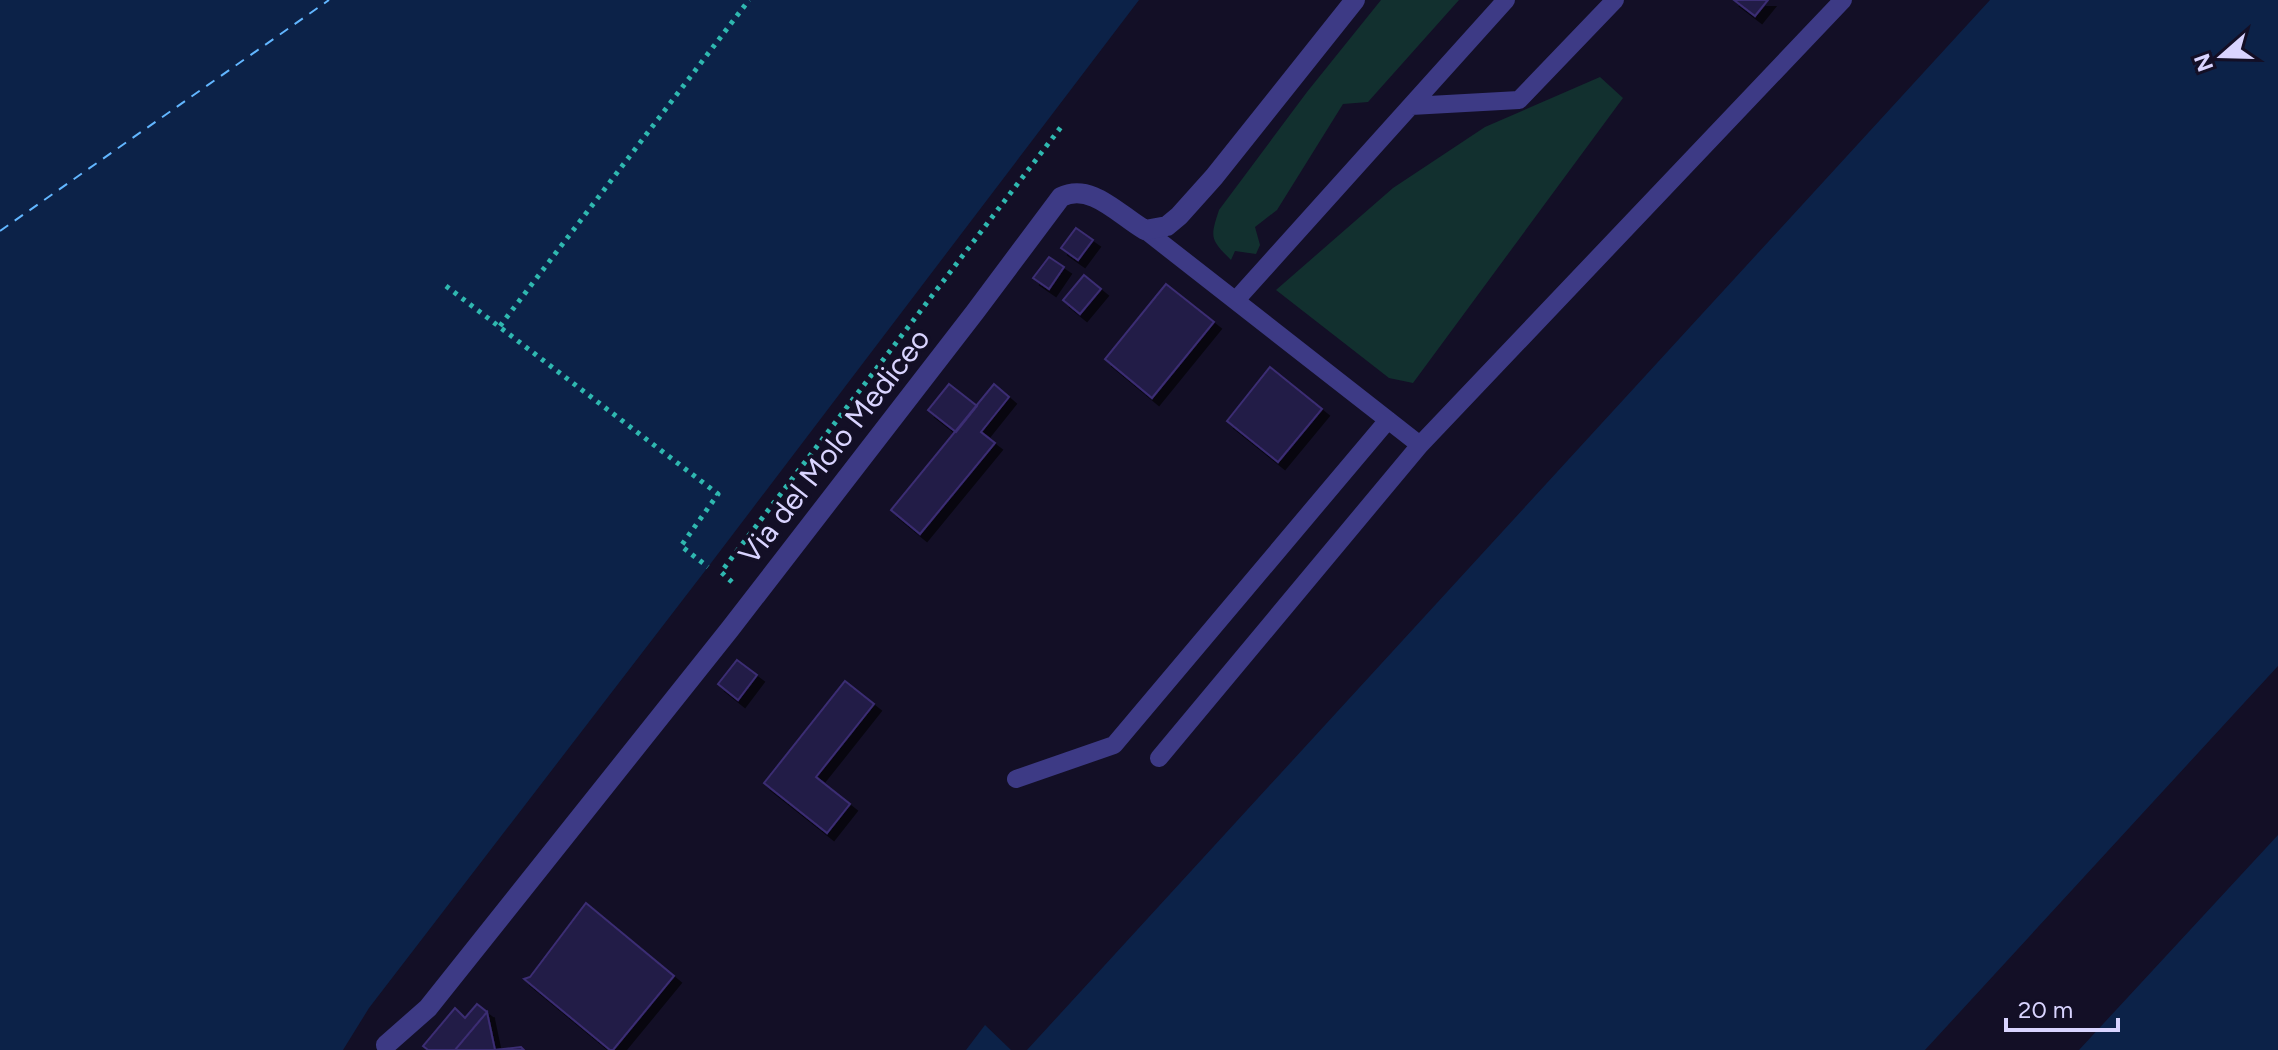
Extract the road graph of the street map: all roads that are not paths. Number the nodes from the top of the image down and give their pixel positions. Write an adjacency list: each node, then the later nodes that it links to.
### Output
1 (1355, 0): 6 (street)
2 (1506, 0): 5 (lane)
3 (1615, 0): 5 (lane)
4 (1843, 0): 9 (lane)
5 (1411, 106): 7 (lane)
6 (1145, 230): 7 (lane); 12 (street, Via del Molo Mediceo)
7 (1236, 300): 8 (lane)
8 (1388, 420): 9 (lane); 11 (lane)
9 (1420, 445): 10 (lane)
10 (1159, 758)
11 (1016, 779)
12 (384, 1048)

